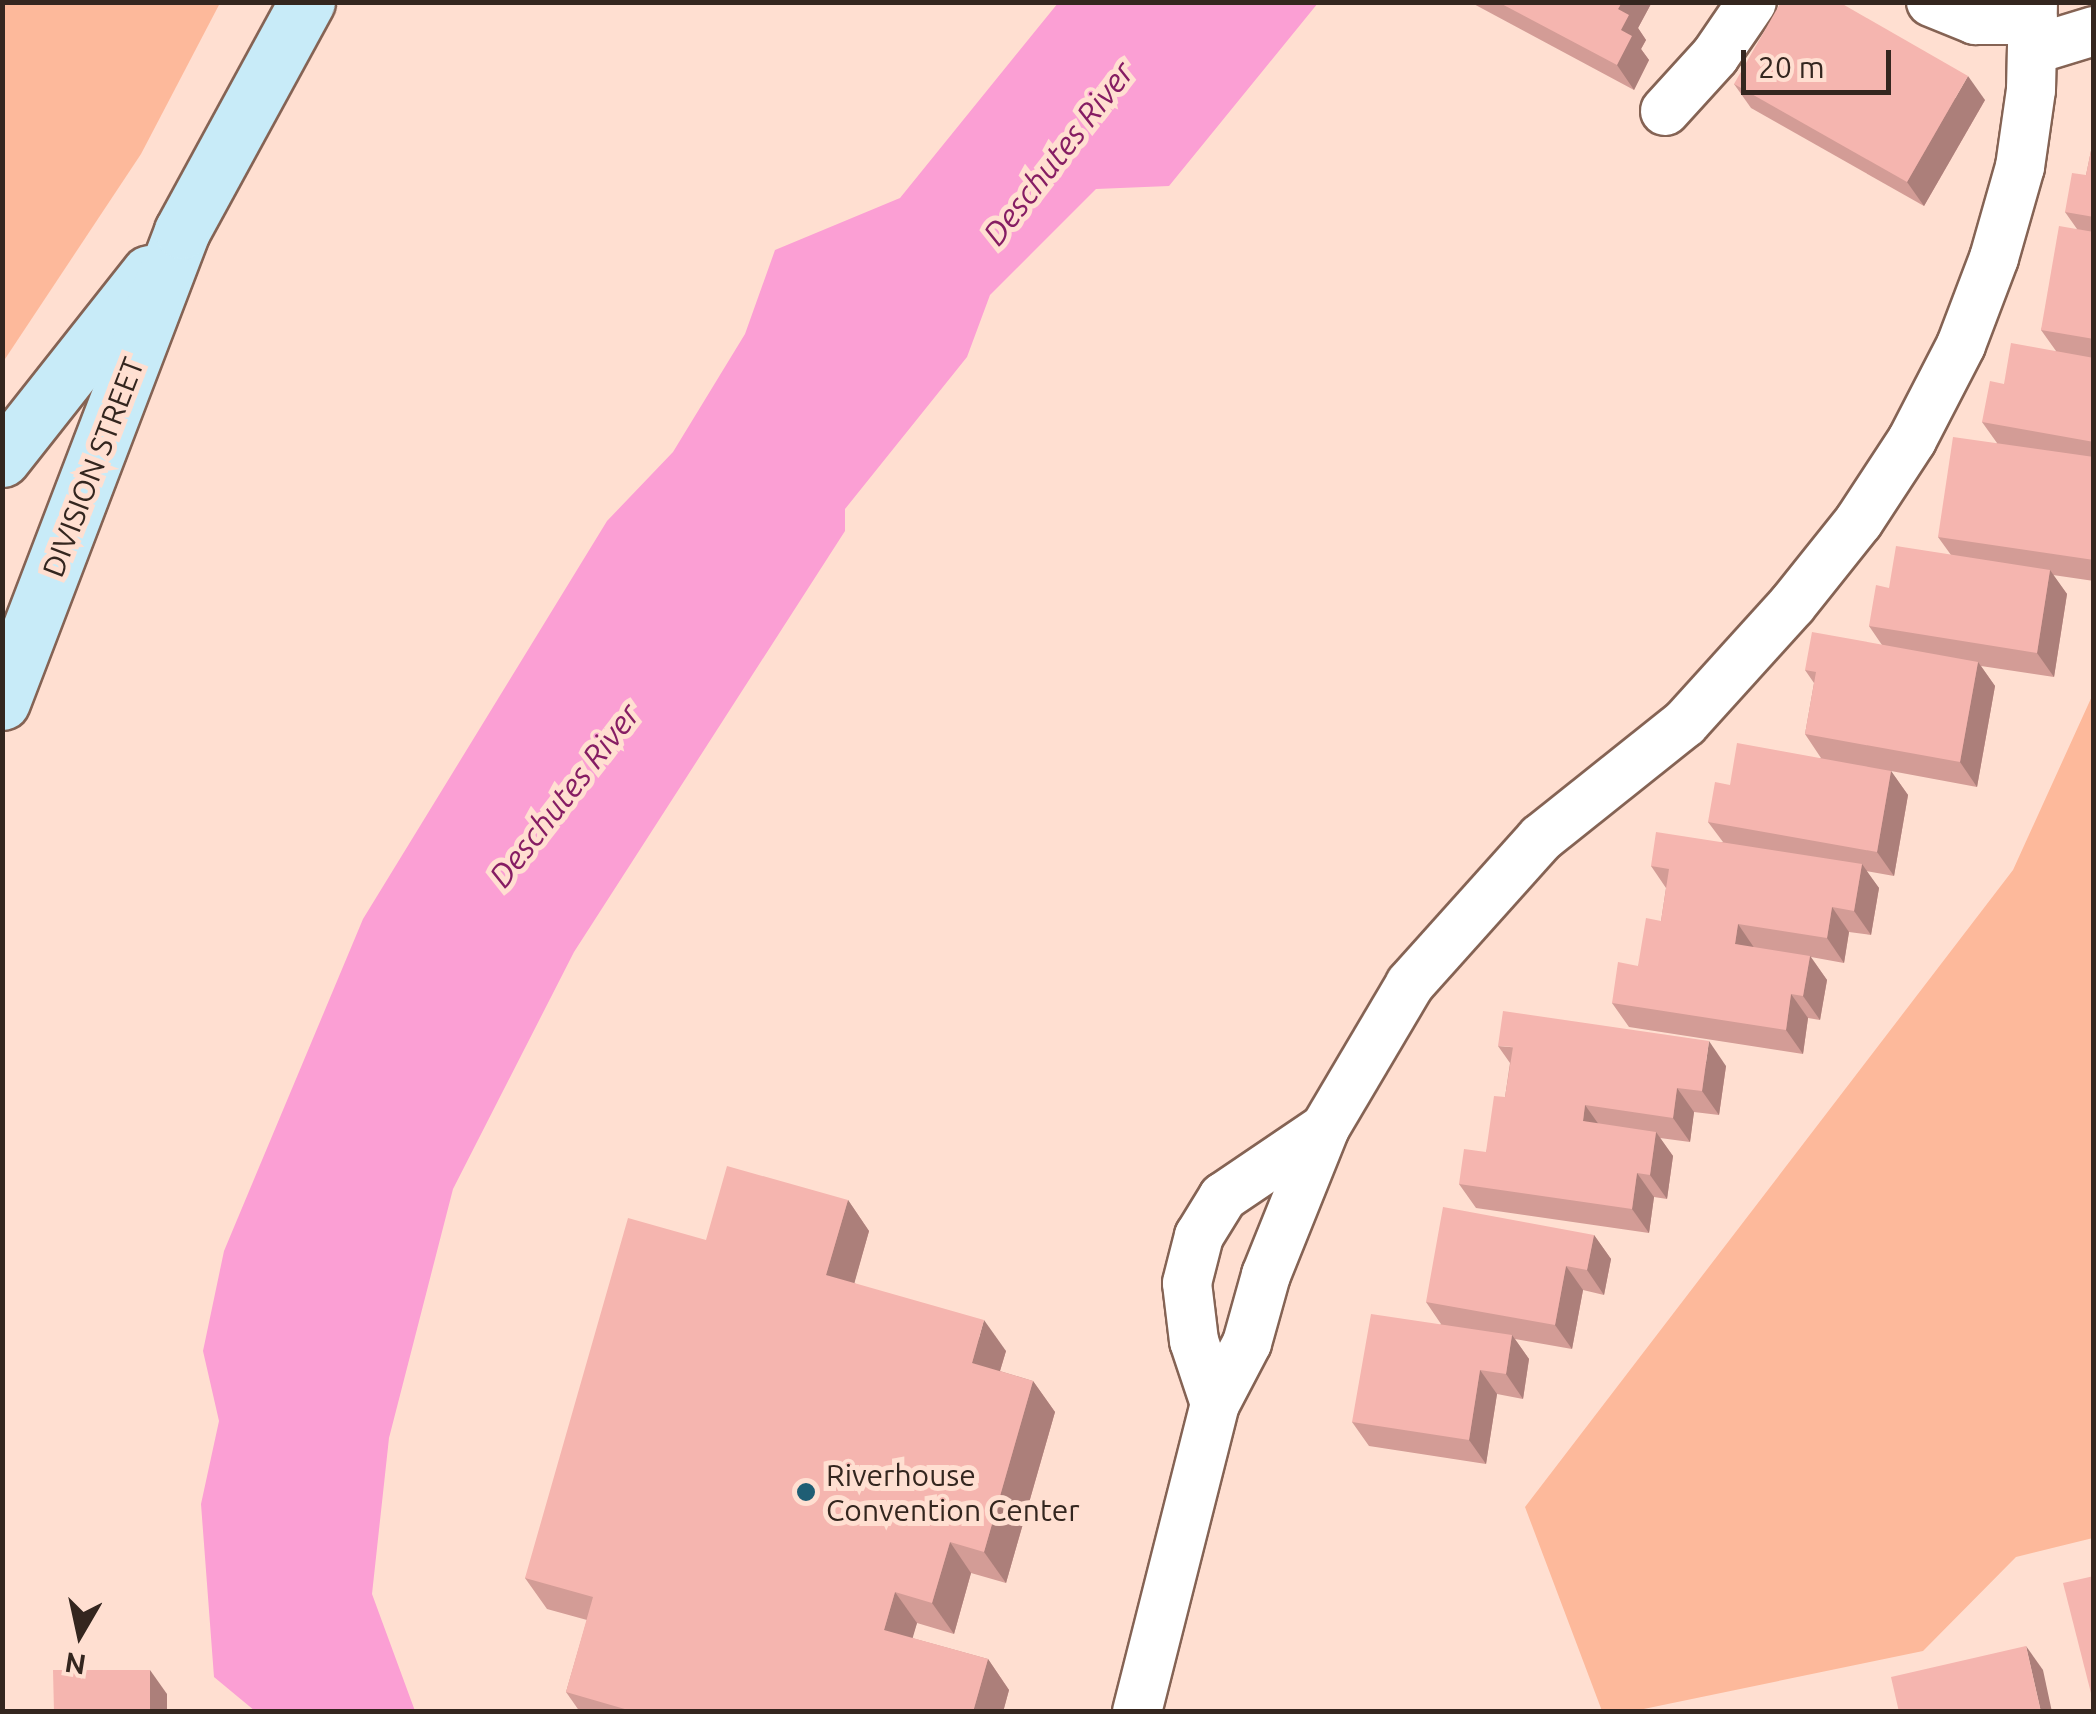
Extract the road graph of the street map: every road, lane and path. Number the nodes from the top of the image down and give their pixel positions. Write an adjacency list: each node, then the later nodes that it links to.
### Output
1 (307, 2): 7 (main road, DIVISION STREET)
2 (1752, 2): 6 (street)
3 (1931, 2): 4 (street)
4 (2033, 24): 5 (street); 10 (street)
5 (2094, 31)
6 (1665, 110)
7 (182, 231): 8 (main road, DIVISION STREET); 9 (main road, DIVISION STREET)
8 (2, 459)
9 (2, 702)
10 (1325, 1128): 11 (street); 11 (street)
11 (1215, 1404): 12 (street)
12 (1138, 1712)

